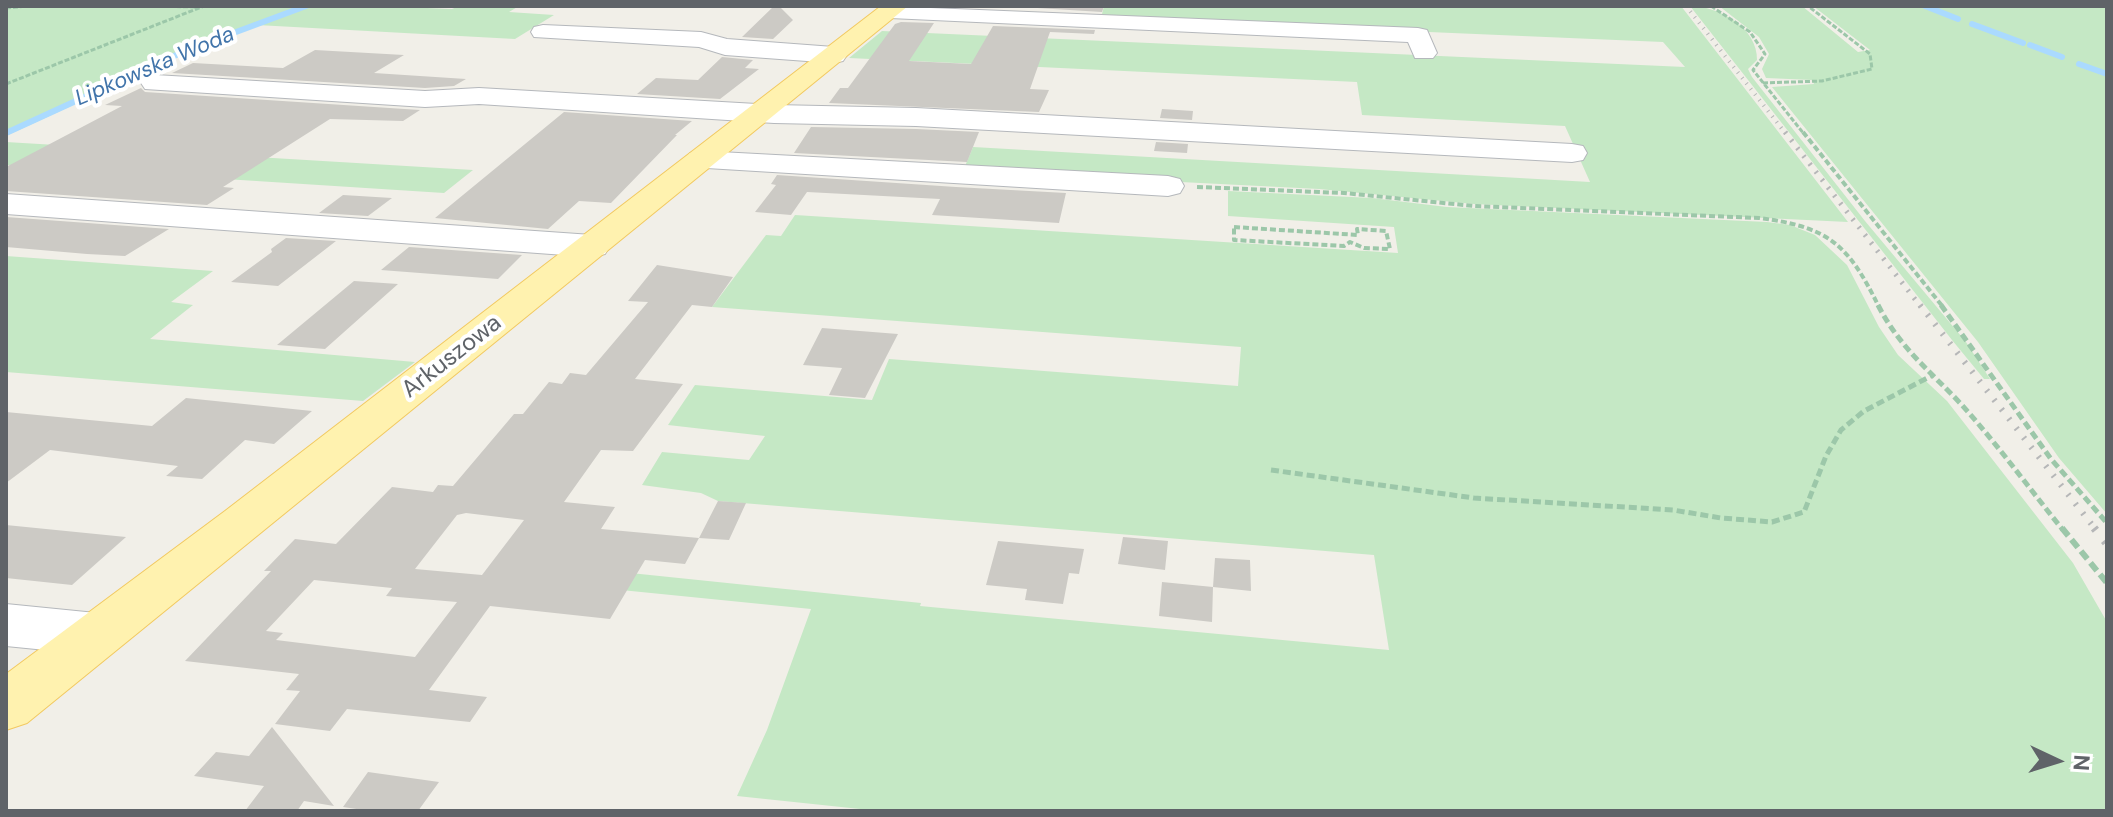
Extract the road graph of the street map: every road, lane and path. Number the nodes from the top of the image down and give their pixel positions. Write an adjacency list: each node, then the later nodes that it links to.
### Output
1 (29, 6): 6 (path)
2 (148, 6): 3 (path)
3 (203, 6): 13 (path)
4 (1711, 6): 12 (path)
5 (1808, 6): 12 (path)
6 (6, 8)
7 (893, 8): 9 (street); 10 (main road, Arkuszowa)
8 (543, 32): 10 (street)
9 (1424, 53)
10 (834, 55): 14 (main road, Arkuszowa)
11 (155, 83): 14 (street)
12 (1762, 83): 24 (path)
13 (6, 84)
14 (760, 113): 15 (street); 16 (main road, Arkuszowa)
15 (1572, 153)
16 (701, 160): 17 (street); 21 (main road, Arkuszowa)
17 (1168, 186): 22 (path)
18 (6, 204): 21 (street)
19 (1295, 231): 20 (path); 20 (path); 20 (path)
20 (1296, 244)
21 (592, 246): 27 (main road, Arkuszowa)
22 (1931, 376): 23 (path); 25 (path)
23 (1271, 470)
24 (2107, 523)
25 (2107, 583)
26 (6, 625): 27 (street)
27 (96, 634): 28 (main road, Arkuszowa)
28 (6, 706)

